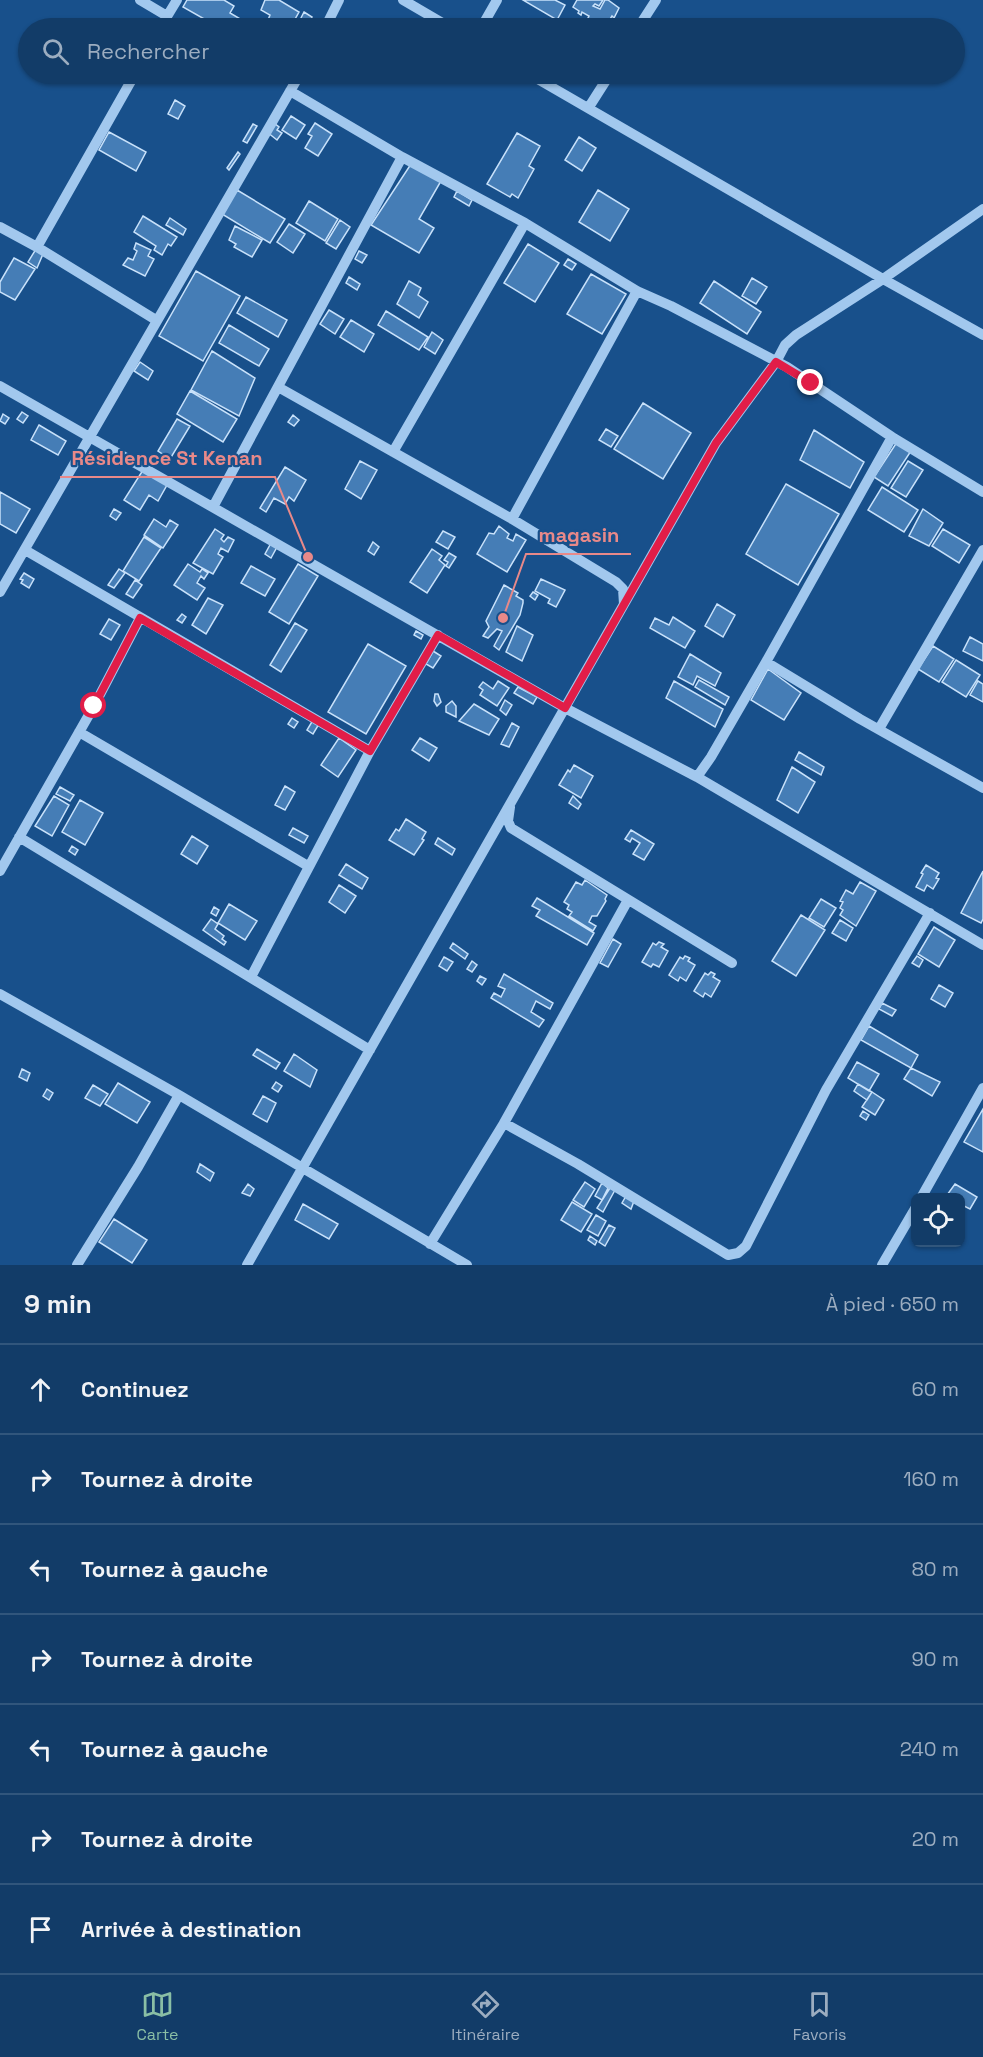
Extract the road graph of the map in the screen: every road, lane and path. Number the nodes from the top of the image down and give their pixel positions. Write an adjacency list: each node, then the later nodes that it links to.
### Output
1 (140, 0): 7 (street)
2 (177, 0): 7 (street)
3 (339, 0): 8 (street)
4 (404, 0): 9 (street)
5 (497, 0): 10 (street)
6 (656, 0): 11 (street)
7 (167, 16)
8 (330, 18)
9 (434, 18)
10 (487, 18)
11 (644, 18)
12 (129, 84): 22 (street)
13 (294, 84): 16 (street)
14 (548, 84): 17 (street)
15 (604, 84): 17 (street)
16 (290, 91): 18 (street); 25 (street)
17 (589, 107): 23 (street)
18 (402, 157): 20 (street); 29 (street)
19 (983, 209): 23 (street)
20 (525, 223): 24 (street); 32 (street)
21 (0, 227): 22 (street)
22 (37, 247): 25 (street)
23 (883, 279): 26 (street); 27 (street)
24 (637, 291): 27 (street); 35 (street)
25 (156, 320): 30 (street)
26 (983, 335)
27 (776, 362): 31 (street); 39 (street)
28 (0, 386): 30 (street)
29 (278, 387): 32 (street); 34 (street)
30 (91, 437): 34 (street); 36 (street)
31 (892, 437): 33 (street); 42 (street)
32 (393, 452): 35 (street)
33 (983, 492)
34 (213, 507): 41 (street)
35 (512, 519): 39 (street)
36 (25, 550): 38 (street); 40 (street)
37 (983, 550): 44 (street)
38 (0, 592)
39 (624, 604): 43 (street)
40 (140, 618): 45 (street); 46 (street)
41 (438, 635): 43 (street); 46 (street)
42 (766, 662): 44 (street); 47 (street)
43 (565, 708): 47 (street); 49 (street)
44 (879, 729): 48 (street)
45 (79, 732): 50 (street); 51 (street)
46 (370, 751): 51 (street)
47 (697, 777): 54 (street)
48 (983, 788)
49 (510, 804): 53 (street); 59 (street)
50 (19, 837): 52 (street); 57 (street)
51 (308, 866): 57 (street)
52 (0, 871)
53 (628, 900): 56 (street); 63 (street)
54 (930, 913): 55 (street); 63 (street)
55 (983, 945)
56 (732, 963)
57 (251, 977): 59 (street)
58 (0, 994): 61 (street)
59 (370, 1050): 64 (street)
60 (983, 1088): 62 (street)
61 (179, 1095): 64 (street); 68 (street)
62 (980, 1102): 65 (street)
63 (504, 1123): 67 (street)
64 (303, 1167): 67 (street); 69 (street)
65 (923, 1193)
66 (911, 1214): 71 (street)
67 (430, 1244): 70 (street)
68 (77, 1265)
69 (247, 1265)
70 (467, 1265)
71 (882, 1265)

